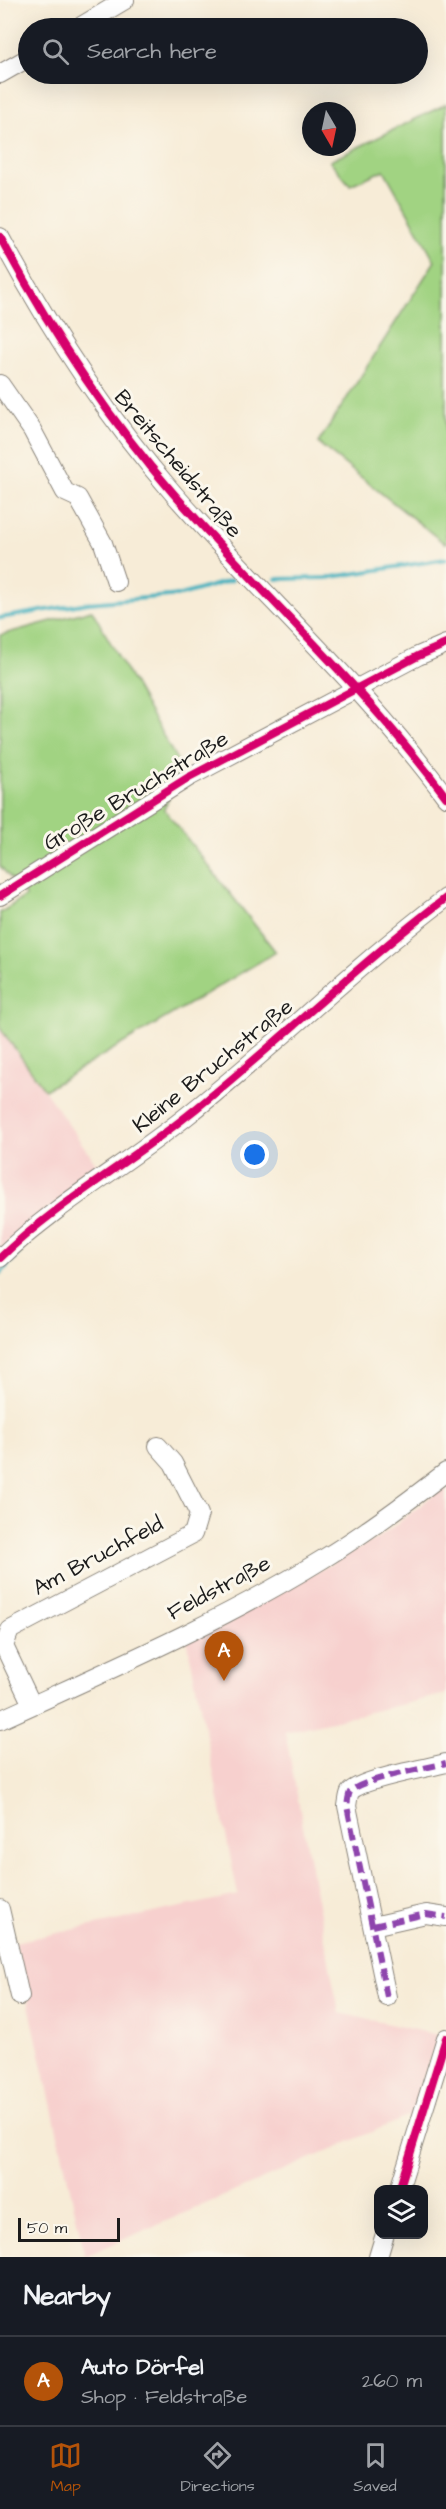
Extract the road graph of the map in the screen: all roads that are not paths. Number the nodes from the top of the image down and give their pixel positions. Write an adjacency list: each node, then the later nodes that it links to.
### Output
1 (126, 0): 2 (street)
2 (95, 18)
3 (18, 64): 4 (street)
4 (0, 75)
5 (0, 238): 9 (street, Breitscheidstraße)
6 (0, 384): 7 (street)
7 (116, 582)
8 (446, 644): 9 (street, Große Bruchstraße)
9 (358, 689): 10 (street, Breitscheidstraße); 11 (street, Große Bruchstraße)
10 (446, 797)
11 (0, 896)
12 (446, 898): 13 (street, Kleine Bruchstraße)
13 (0, 1258)
14 (158, 1446): 16 (street, Am Bruchfeld)
15 (446, 1472): 16 (street, Feldstraße)
16 (32, 1705): 17 (street, Feldstraße)
17 (0, 1720)
18 (446, 1763): 21 (street)
19 (0, 1908): 22 (street)
20 (446, 1917): 21 (street)
21 (373, 1926): 23 (street)
22 (20, 1996)
23 (387, 1997)
24 (446, 2038): 25 (street)
25 (401, 2185)
26 (384, 2239): 27 (street)
27 (378, 2257)

